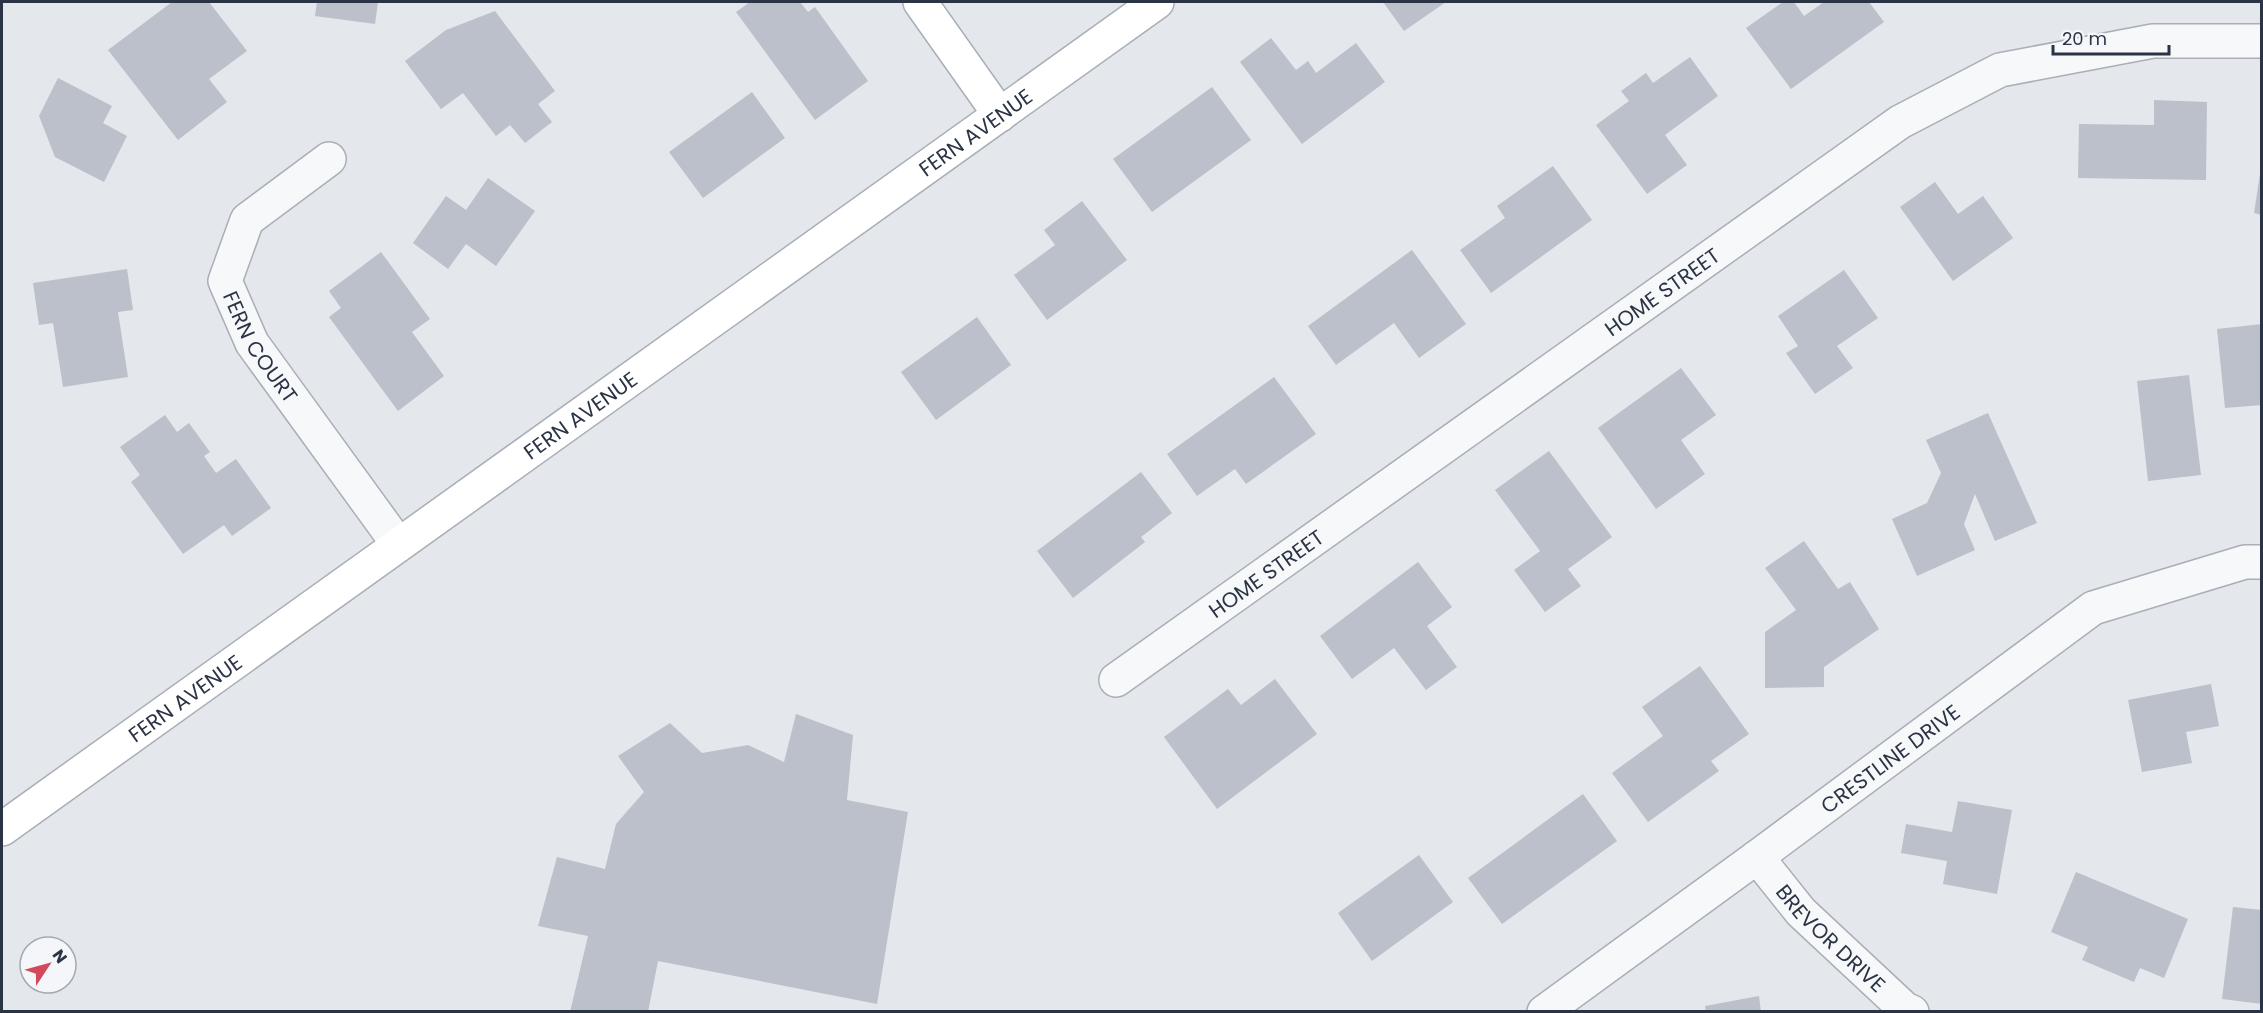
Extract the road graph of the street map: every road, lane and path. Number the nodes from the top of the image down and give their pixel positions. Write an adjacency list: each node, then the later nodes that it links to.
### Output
1 (920, 2): 4 (main road)
2 (1157, 2): 4 (main road, FERN AVENUE)
3 (2262, 41): 8 (street, HOME STREET)
4 (1000, 115): 6 (main road, FERN AVENUE)
5 (329, 159): 6 (street, FERN COURT)
6 (398, 544): 9 (main road, FERN AVENUE)
7 (2262, 562): 10 (street, CRESTLINE DRIVE)
8 (1116, 680)
9 (2, 829)
10 (1757, 857): 11 (street, CRESTLINE DRIVE); 12 (street, BREVOR DRIVE)
11 (1544, 1011)
12 (1912, 1011)

